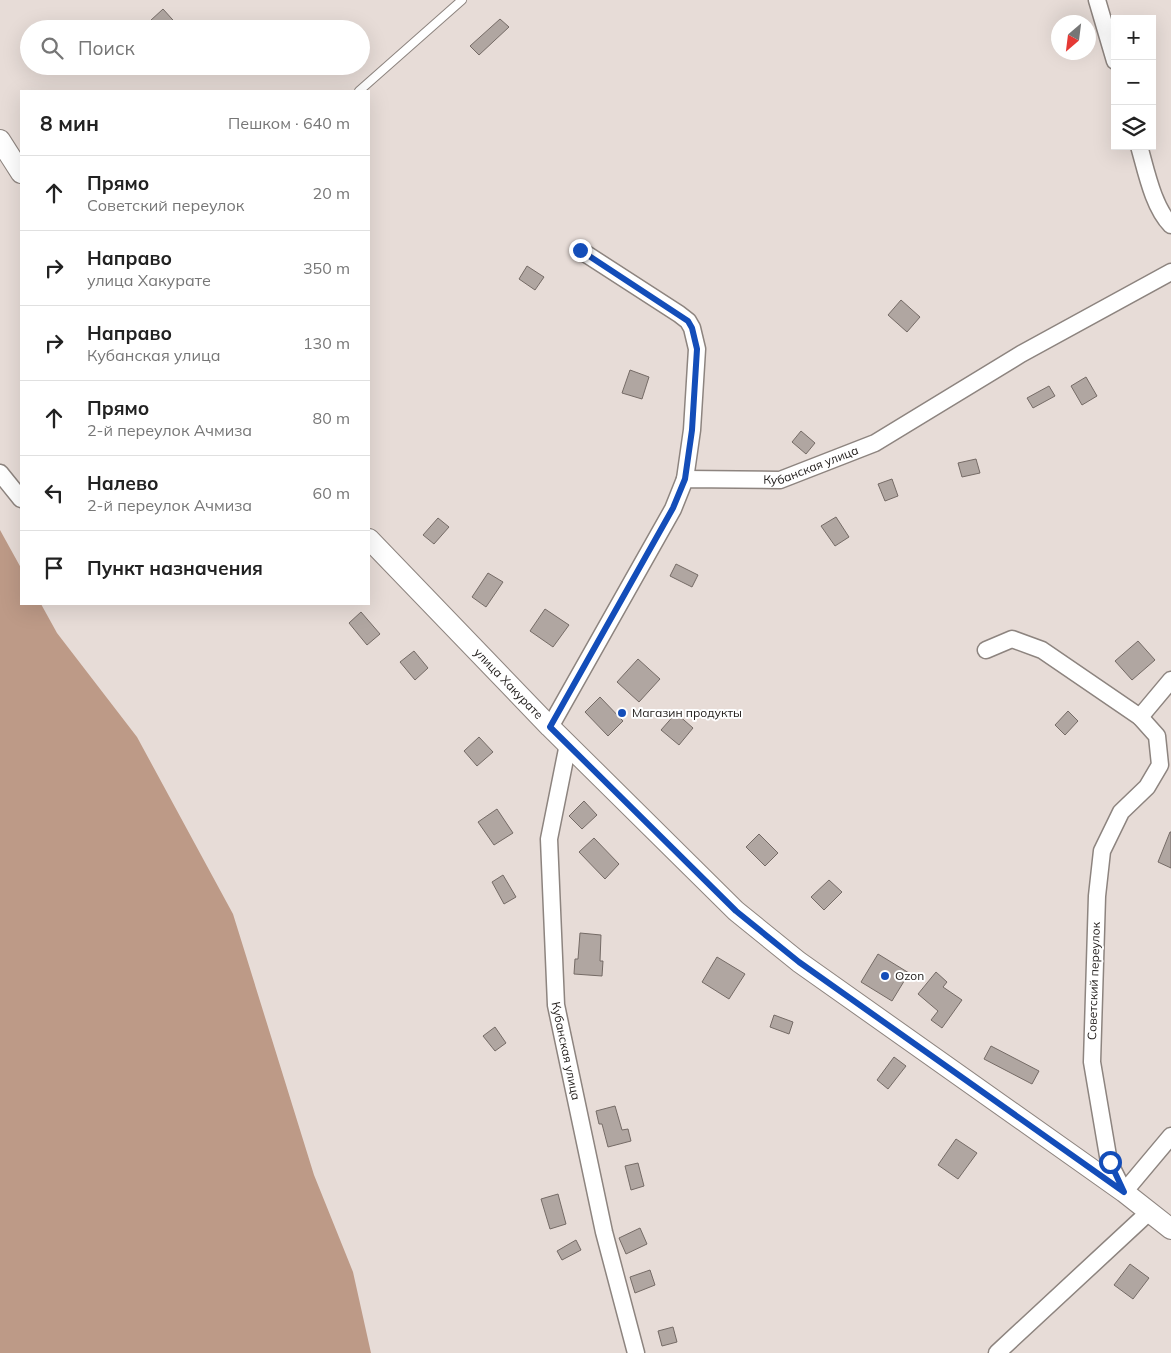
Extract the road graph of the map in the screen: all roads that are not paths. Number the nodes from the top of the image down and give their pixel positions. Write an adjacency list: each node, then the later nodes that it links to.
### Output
1 (462, 0): 4 (lane)
2 (1097, 0): 3 (street)
3 (1115, 60)
4 (360, 90)
5 (0, 140): 7 (street)
6 (1140, 150): 8 (street)
7 (20, 171)
8 (1171, 225)
9 (580, 250): 12 (street)
10 (1171, 272): 12 (street, Кубанская улица)
11 (0, 473): 13 (street)
12 (685, 479): 18 (street)
13 (20, 499)
14 (370, 540): 18 (street, улица Хакурате)
15 (986, 650): 17 (street, Советский переулок)
16 (1171, 680): 17 (street)
17 (1140, 717): 21 (street, Советский переулок)
18 (550, 727): 19 (street, улица Хакурате)
19 (568, 744): 21 (street, улица Хакурате); 24 (street, Кубанская улица)
20 (1171, 1136): 21 (street)
21 (1124, 1192): 22 (street, улица Хакурате)
22 (1148, 1212): 23 (street, улица Хакурате); 25 (street)
23 (1171, 1229)
24 (636, 1353)
25 (997, 1353)

